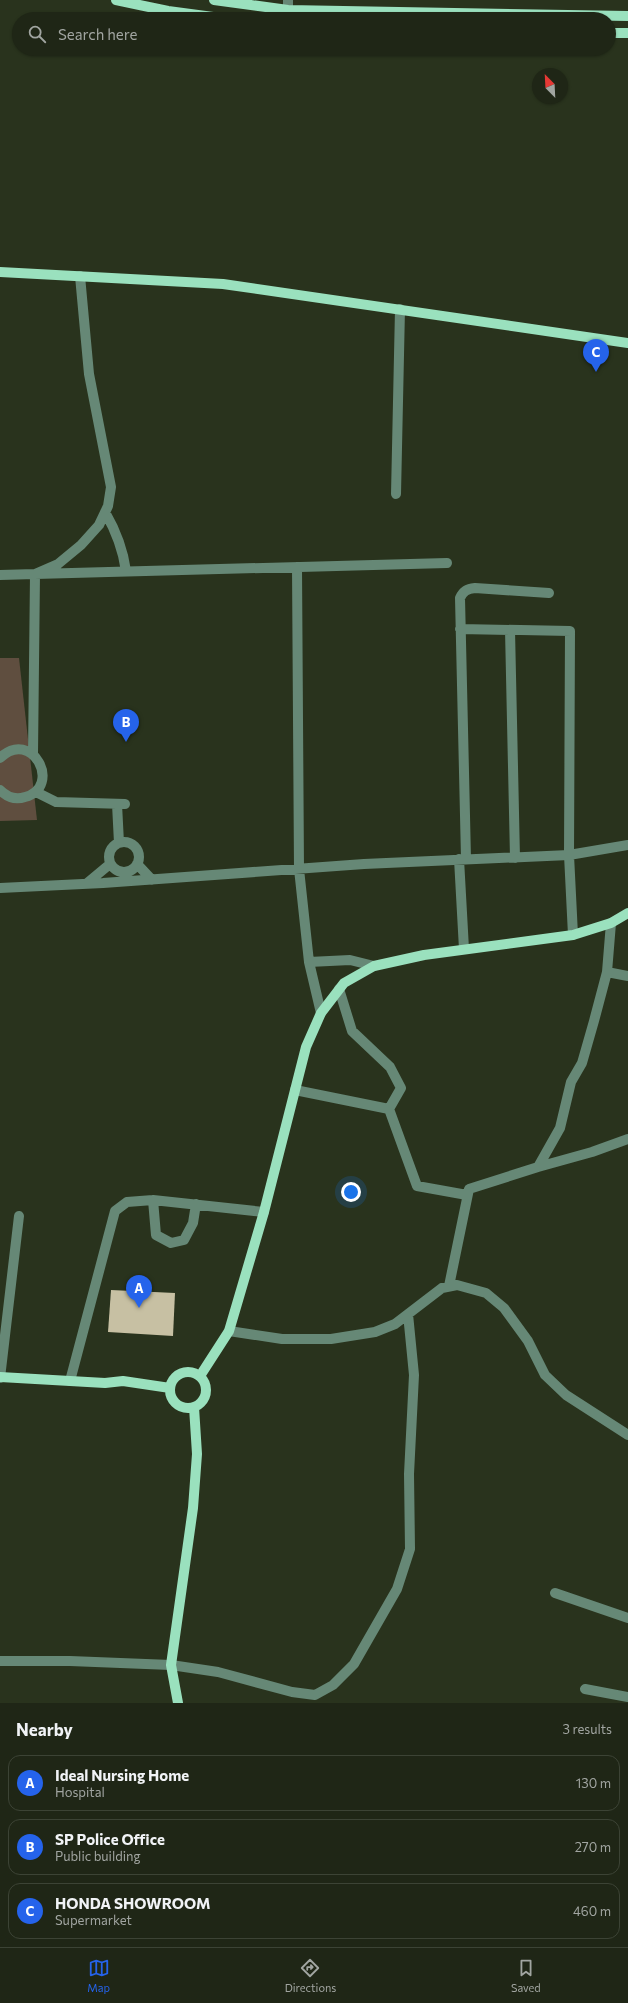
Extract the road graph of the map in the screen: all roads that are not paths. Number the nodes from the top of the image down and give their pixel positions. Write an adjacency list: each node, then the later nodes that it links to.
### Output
1 (116, 0): 4 (main road)
2 (214, 0): 3 (main road)
3 (288, 5): 5 (main road)
4 (176, 12)
5 (504, 12)
6 (616, 16): 7 (main road)
7 (628, 16)
8 (616, 33): 9 (main road)
9 (628, 33)
10 (0, 272): 11 (main road)
11 (80, 276): 12 (main road); 15 (street)
12 (400, 310): 13 (main road); 14 (street)
13 (628, 343)
14 (396, 494)
15 (105, 512): 18 (street); 19 (street)
16 (447, 562): 17 (street)
17 (297, 567): 18 (street); 35 (street)
18 (126, 571): 19 (street)
19 (35, 574): 20 (street); 24 (street)
20 (0, 575)
21 (549, 593): 22 (street)
22 (460, 629): 23 (street); 32 (street)
23 (510, 630): 30 (street); 31 (street)
24 (33, 754): 25 (street); 27 (street)
25 (0, 758)
26 (0, 790): 27 (street)
27 (36, 792): 28 (street)
28 (119, 843): 33 (street); 34 (street)
29 (628, 845): 30 (street)
30 (568, 855): 31 (street); 41 (street)
31 (515, 858): 32 (street)
32 (462, 859): 35 (street); 42 (street)
33 (110, 864): 34 (street); 37 (street)
34 (137, 864): 36 (street)
35 (299, 869): 36 (street); 43 (street)
36 (152, 880): 37 (street)
37 (86, 884): 38 (street)
38 (0, 888)
39 (628, 913): 40 (main road)
40 (612, 923): 41 (main road); 45 (street)
41 (573, 935): 42 (main road)
42 (464, 949): 44 (main road)
43 (309, 962): 44 (street); 48 (street)
44 (374, 966): 47 (main road)
45 (608, 972): 46 (street); 52 (street)
46 (628, 976)
47 (339, 990): 48 (main road); 50 (street)
48 (321, 1013): 49 (main road)
49 (295, 1090): 50 (street); 56 (main road)
50 (389, 1110): 53 (street)
51 (628, 1139): 52 (street)
52 (538, 1167): 53 (street)
53 (467, 1195): 58 (street)
54 (153, 1200): 55 (street); 55 (street); 63 (street)
55 (196, 1204): 56 (street)
56 (264, 1212): 60 (main road)
57 (19, 1216): 62 (street)
58 (449, 1286): 59 (street); 66 (street)
59 (408, 1314): 60 (street); 70 (street)
60 (229, 1331): 61 (main road)
61 (200, 1376): 64 (main road); 65 (main road)
62 (0, 1377): 63 (main road)
63 (70, 1381): 64 (main road)
64 (170, 1388): 65 (main road)
65 (194, 1406): 70 (main road)
66 (628, 1435)
67 (555, 1592): 68 (street)
68 (628, 1618)
69 (0, 1661): 70 (street)
70 (171, 1665): 73 (main road)
71 (585, 1689): 72 (street)
72 (628, 1697)
73 (178, 1703)

